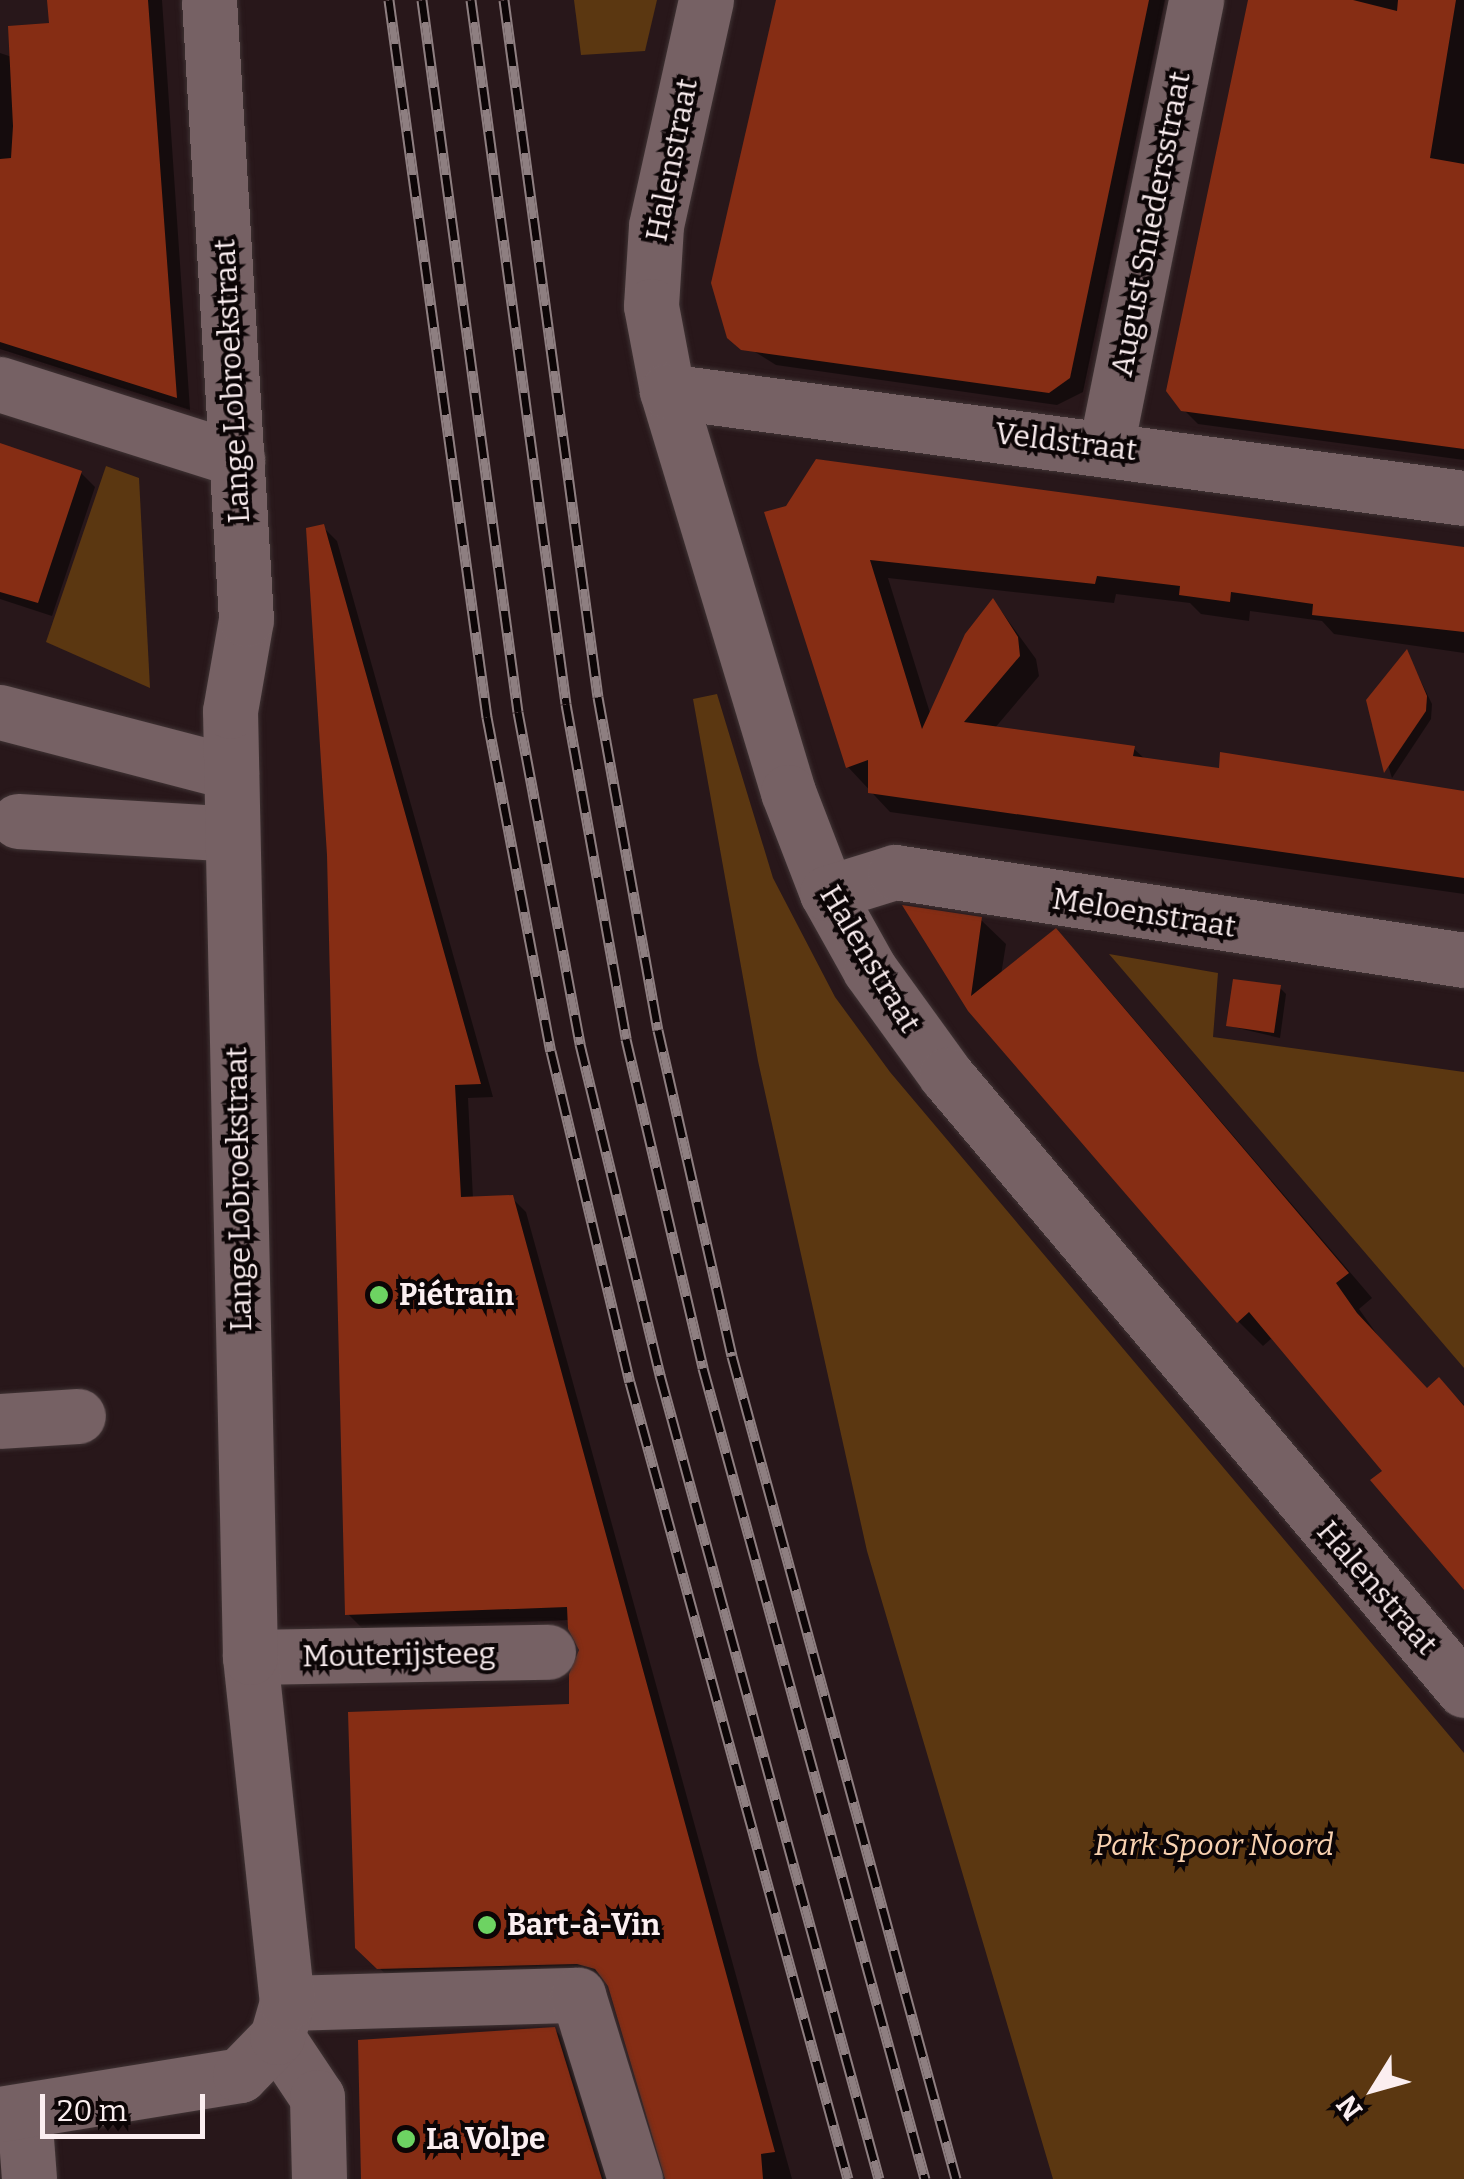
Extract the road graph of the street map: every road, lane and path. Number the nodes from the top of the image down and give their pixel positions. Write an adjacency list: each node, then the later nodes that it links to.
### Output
1 (209, 0): 7 (street, Lange Lobroekstraat)
2 (706, 0): 5 (street, Halenstraat)
3 (1196, 0): 6 (street, August Sniedersstraat)
4 (0, 384): 7 (street)
5 (666, 391): 6 (street, Veldstraat); 13 (street, Halenstraat)
6 (1106, 448): 8 (street, Veldstraat)
7 (236, 459): 10 (street, Lange Lobroekstraat)
8 (1464, 498)
9 (0, 712): 10 (street)
10 (232, 772): 18 (street, Lange Lobroekstraat)
11 (18, 821): 12 (street)
12 (221, 832)
13 (827, 893): 14 (street, Meloenstraat); 19 (street, Halenstraat)
14 (1464, 960)
15 (78, 1416): 16 (street)
16 (0, 1421)
17 (548, 1652): 18 (street, Mouterijsteeg)
18 (250, 1657): 20 (street, Lange Lobroekstraat)
19 (1464, 1690)
20 (282, 2020): 21 (street); 23 (street); 24 (street)
21 (12, 2113): 22 (street)
22 (28, 2179)
23 (319, 2179)
24 (635, 2179)

